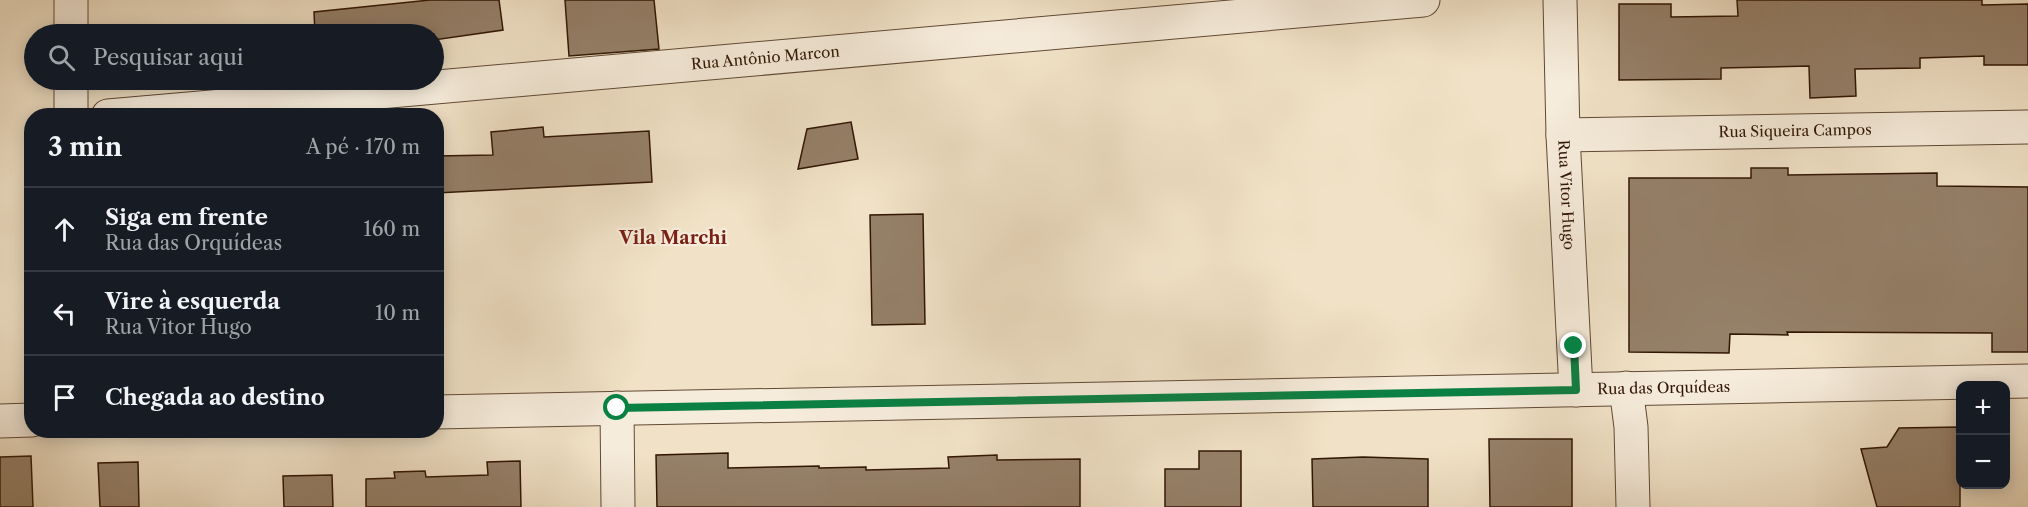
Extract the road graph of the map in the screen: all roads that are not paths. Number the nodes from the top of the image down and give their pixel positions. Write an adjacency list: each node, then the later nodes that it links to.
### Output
1 (71, 0): 4 (street)
2 (1423, 0): 5 (street, Rua Antônio Marcon)
3 (1560, 0): 11 (street, Rua Vitor Hugo)
4 (71, 24)
5 (444, 86)
6 (71, 90): 8 (street)
7 (403, 90): 9 (street, Rua Antônio Marcon)
8 (71, 108)
9 (199, 108)
10 (2028, 127): 11 (street, Rua Siqueira Campos)
11 (1563, 135): 14 (street, Rua Vitor Hugo)
12 (2028, 381): 13 (street, Rua das Orquídeas)
13 (1626, 388): 14 (street, Rua das Orquídeas); 20 (street)
14 (1576, 390): 15 (street, Rua das Orquídeas)
15 (617, 408): 16 (street, Rua das Orquídeas); 19 (street)
16 (444, 412)
17 (24, 420): 18 (street)
18 (0, 421)
19 (618, 507)
20 (1633, 507)

